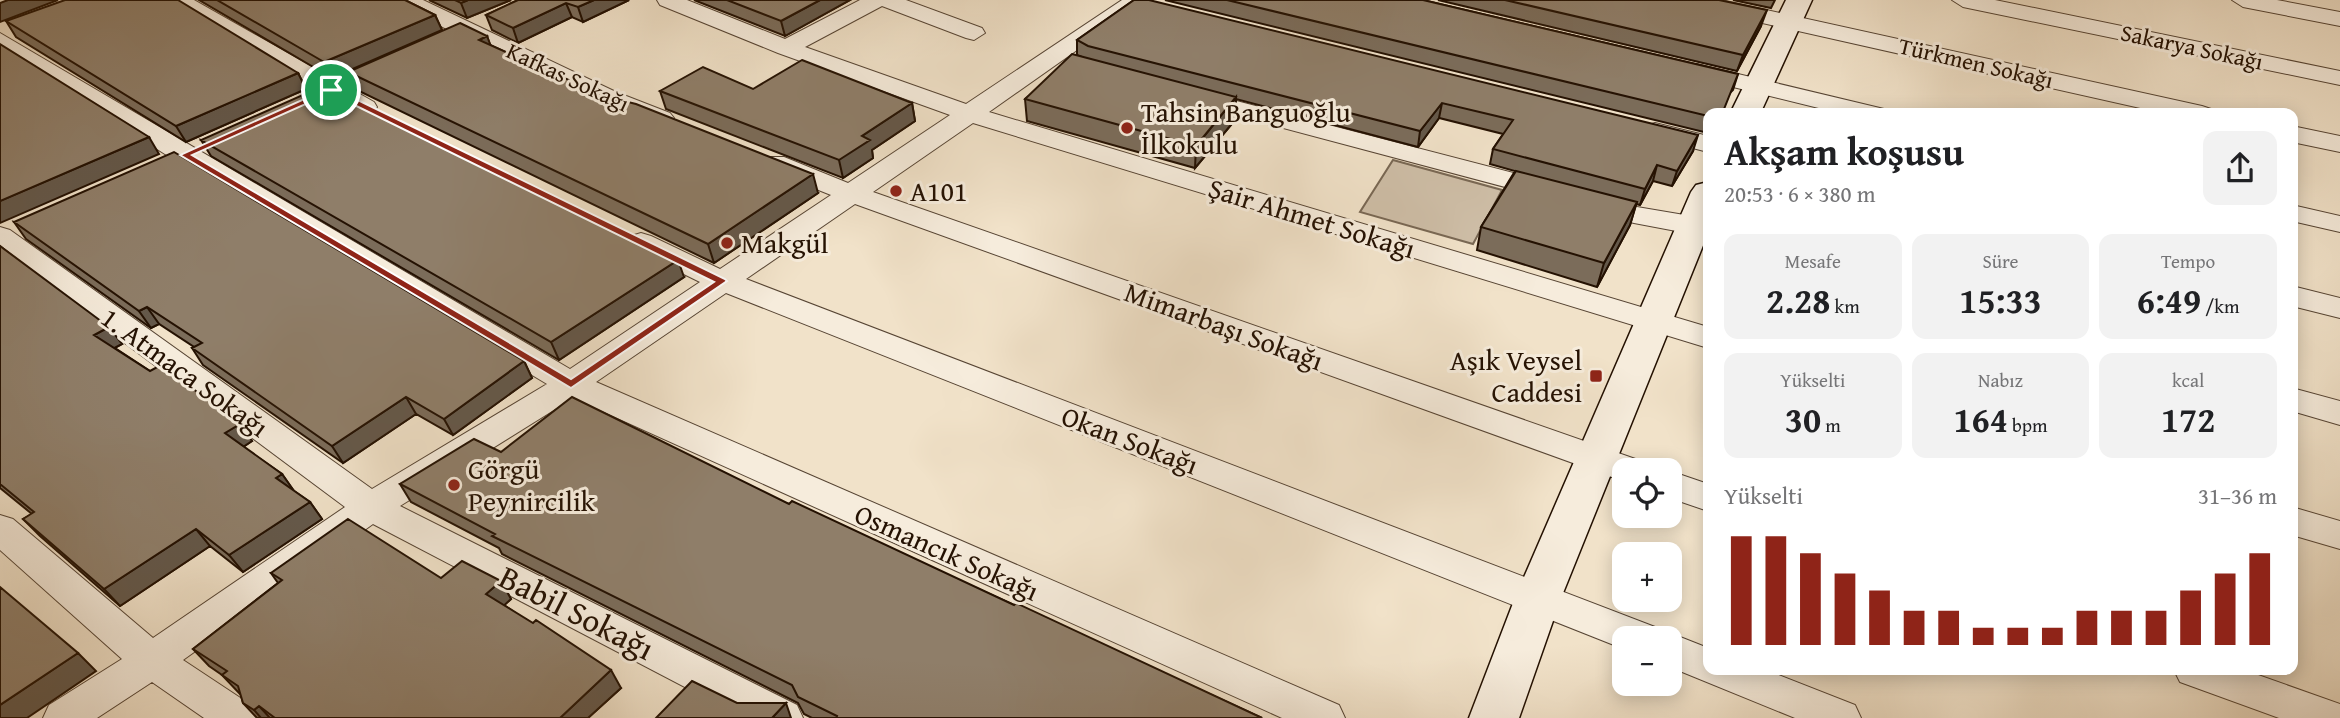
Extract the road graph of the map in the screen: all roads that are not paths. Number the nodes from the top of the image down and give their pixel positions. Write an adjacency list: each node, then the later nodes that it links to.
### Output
1 (178, 0): 22 (street)
2 (405, 0): 13 (street, Kafkas Sokağı)
3 (668, 0): 17 (street, Şair Ahmet Sokağı)
4 (877, 0): 17 (street)
5 (886, 0): 15 (street)
6 (1691, 0): 10 (street, Türkmen Sokağı)
7 (1962, 0): 19 (street, Sakarya Sokağı)
8 (2243, 0): 12 (street)
9 (1140, 3): 28 (street)
10 (1795, 11): 21 (main road); 27 (street, Türkmen Sokağı)
11 (500, 15): 13 (street)
12 (2340, 19)
13 (466, 30): 16 (street); 31 (street, Kafkas Sokağı)
14 (4, 33): 47 (street, Osmancık Sokağı)
15 (974, 33)
16 (442, 41)
17 (786, 48): 28 (street, Şair Ahmet Sokağı)
18 (1670, 64): 21 (street)
19 (2340, 78)
20 (355, 79): 22 (street)
21 (1758, 86): 25 (main road); 26 (street)
22 (331, 90): 24 (street); 29 (street)
23 (1171, 91): 37 (street)
24 (306, 101)
25 (1748, 108)
26 (1850, 108)
27 (2179, 108)
28 (970, 114): 36 (street); 45 (street, Şair Ahmet Sokağı)
29 (392, 120)
30 (1628, 124): 33 (street)
31 (684, 127)
32 (2298, 135): 34 (street)
33 (1703, 143)
34 (2340, 144)
35 (749, 153): 36 (street)
36 (852, 194): 42 (street); 51 (street, Mimarbaşı Sokağı)
37 (1703, 214): 45 (main road)
38 (2298, 214): 39 (street)
39 (2340, 224)
40 (624, 233): 42 (street, Okan Sokağı)
41 (6, 234): 55 (street, 1. Atmaca Sokağı)
42 (722, 281): 47 (street); 59 (street, Okan Sokağı)
43 (2298, 298): 44 (street)
44 (2340, 308)
45 (1653, 321): 46 (street, Şair Ahmet Sokağı); 50 (main road)
46 (1703, 336)
47 (571, 384): 55 (street); 69 (street, Osmancık Sokağı)
48 (2298, 401): 49 (street)
49 (2340, 413)
50 (1616, 458)
51 (1612, 463)
52 (1612, 468): 59 (main road)
53 (1682, 488): 54 (street)
54 (1703, 496)
55 (371, 507): 62 (street); 68 (street, Babil Sokağı)
56 (2298, 523): 58 (street)
57 (0, 529): 62 (street)
58 (2340, 536)
59 (1538, 598): 60 (street, Okan Sokağı); 70 (main road)
60 (1612, 627)
61 (1682, 655): 63 (street)
62 (152, 662): 66 (street); 67 (street)
63 (1703, 663)
64 (1733, 675): 71 (street)
65 (2208, 675): 72 (street)
66 (63, 718)
67 (237, 718)
68 (783, 718)
69 (1325, 718)
70 (1494, 718)
71 (1841, 718)
72 (2329, 718)

